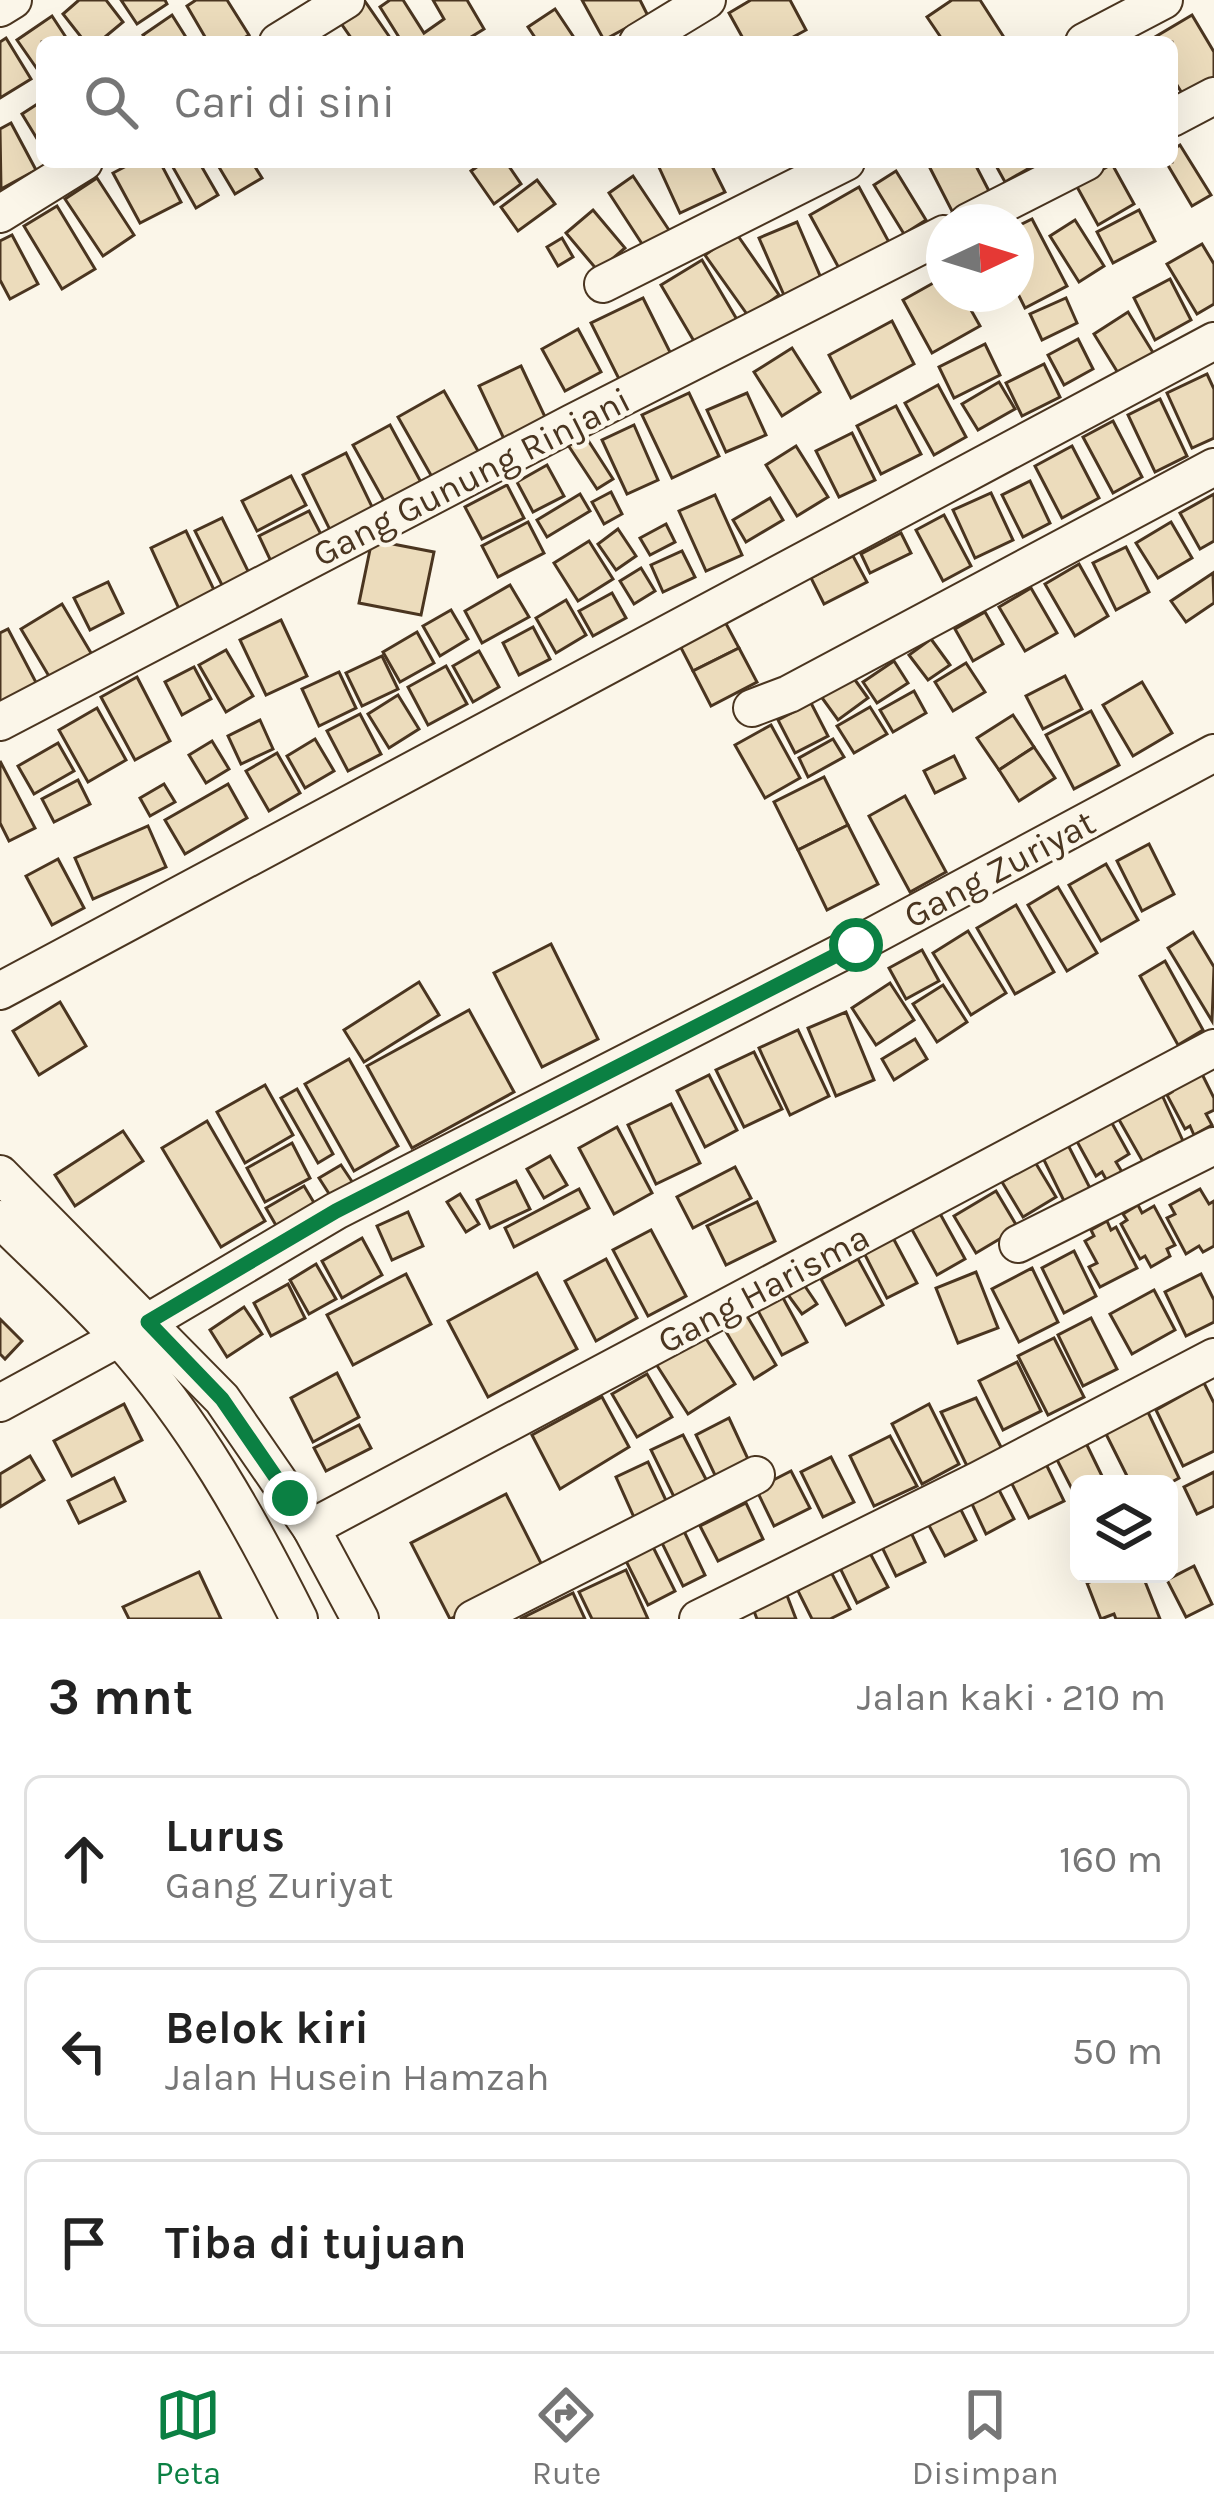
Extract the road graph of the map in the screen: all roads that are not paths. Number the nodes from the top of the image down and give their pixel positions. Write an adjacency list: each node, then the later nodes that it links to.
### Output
1 (13, 0): 5 (street)
2 (346, 0): 6 (street)
3 (707, 0): 7 (street)
4 (1164, 0): 8 (street)
5 (0, 8)
6 (288, 36)
7 (648, 36)
8 (1095, 36)
9 (1214, 97): 10 (street)
10 (1178, 115)
11 (74, 168): 15 (street)
12 (834, 168): 17 (street)
13 (1074, 168): 14 (street)
14 (1003, 204)
15 (0, 214)
16 (926, 243): 21 (street, Gang Gunung Rinjani)
17 (604, 284)
18 (1214, 341): 23 (street)
19 (1214, 466): 20 (street)
20 (752, 708)
21 (0, 722)
22 (1214, 753): 29 (street, Gang Zuriyat)
23 (0, 991)
24 (1214, 1048): 33 (street, Gang Harisma)
25 (1214, 1146): 28 (street)
26 (0, 1174): 29 (street)
27 (0, 1219): 29 (street)
28 (1018, 1244)
29 (134, 1330): 31 (street, Gang Zuriyat); 33 (street); 34 (street)
30 (1214, 1357): 37 (street)
31 (0, 1403)
32 (756, 1475): 36 (street)
33 (311, 1528): 35 (street)
34 (299, 1619)
35 (360, 1619)
36 (473, 1619)
37 (698, 1619)

